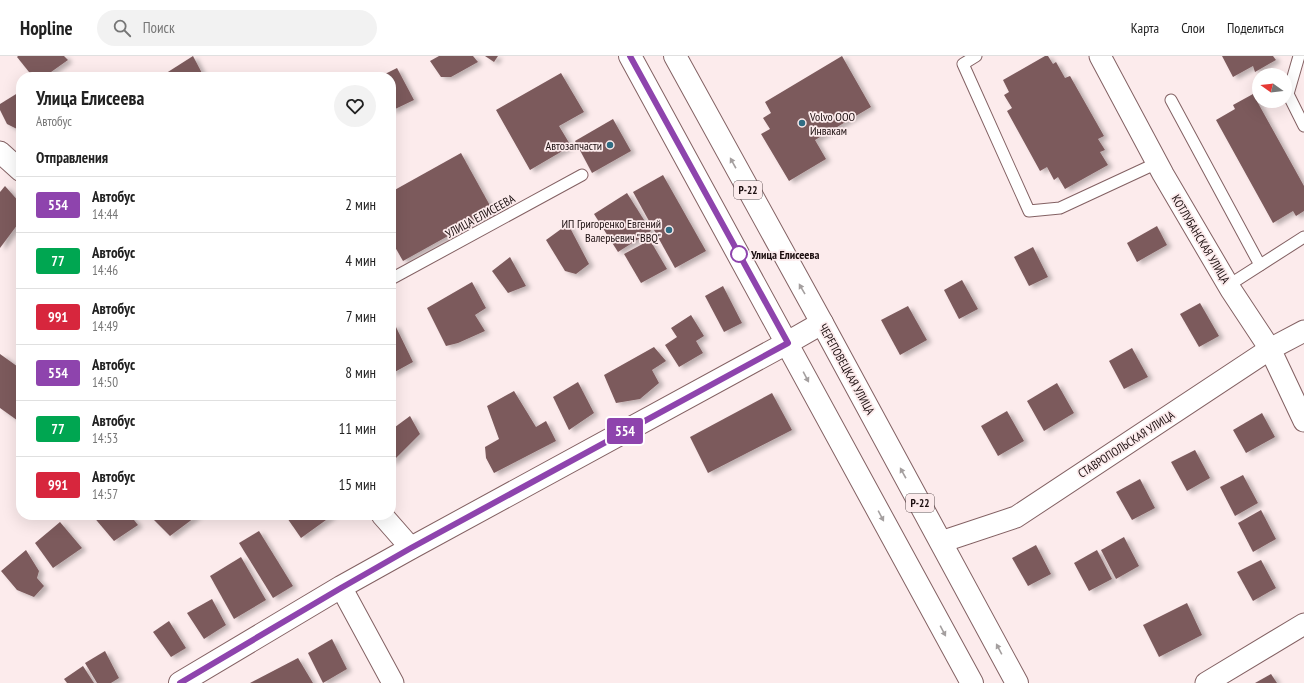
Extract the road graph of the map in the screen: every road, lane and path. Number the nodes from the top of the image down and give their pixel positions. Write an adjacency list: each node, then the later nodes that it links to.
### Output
1 (630, 56): 18 (highway)
2 (675, 56): 16 (highway, ЧЕРЕПОВЕЦКАЯ УЛИЦА / Р-22, one-way to 2)
3 (976, 56): 9 (lane)
4 (1100, 56): 9 (street, КОТЛУБАНСКАЯ УЛИЦА)
5 (1299, 56): 7 (lane)
6 (1171, 100): 13 (lane)
7 (1304, 126)
8 (0, 152): 10 (street)
9 (1157, 163): 15 (street, КОТЛУБАНСКАЯ УЛИЦА)
10 (16, 166)
11 (582, 175): 14 (lane, УЛИЦА ЕЛИСЕЕВА)
12 (1304, 237): 13 (lane)
13 (1260, 265): 15 (lane)
14 (396, 276)
15 (1228, 284): 19 (street, КОТЛУБАНСКАЯ УЛИЦА)
16 (822, 323): 18 (highway); 22 (highway, ЧЕРЕПОВЕЦКАЯ УЛИЦА / Р-22, one-way to 16)
17 (1304, 330): 19 (street, СТАВРОПОЛЬСКАЯ УЛИЦА)
18 (788, 343): 23 (highway); 28 (highway, one-way to 28)
19 (1270, 350): 20 (street, КОТЛУБАНСКАЯ УЛИЦА); 22 (street, СТАВРОПОЛЬСКАЯ УЛИЦА)
20 (1304, 420)
21 (386, 520): 23 (street)
22 (941, 542): 29 (highway, ЧЕРЕПОВЕЦКАЯ УЛИЦА / Р-22, one-way to 22)
23 (411, 548): 24 (highway)
24 (341, 588): 26 (highway); 27 (street)
25 (1304, 624): 30 (street)
26 (180, 683)
27 (393, 683)
28 (972, 683)
29 (1017, 683)
30 (1206, 683)

